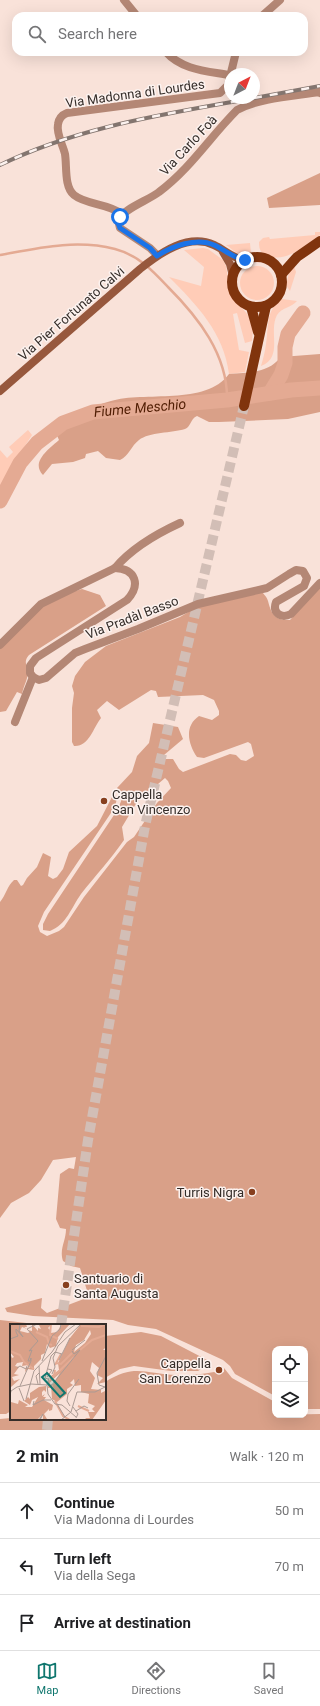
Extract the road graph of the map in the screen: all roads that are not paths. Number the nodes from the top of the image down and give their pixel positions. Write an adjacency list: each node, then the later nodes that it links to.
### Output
1 (124, 0): 3 (street)
2 (280, 0): 4 (street)
3 (134, 12)
4 (266, 12)
5 (170, 56): 8 (street)
6 (235, 56): 7 (street, Via Madonna di Lourdes)
7 (231, 68)
8 (224, 74)
9 (224, 89): 11 (street, Via Madonna di Lourdes)
10 (320, 93): 11 (street, Via Carlo Foà)
11 (122, 214): 14 (street)
12 (320, 241): 15 (main road)
13 (220, 249): 14 (main road, Via Pier Fortunato Calvi); 16 (main road, Via Pier Fortunato Calvi); 19 (main road)
14 (155, 257): 23 (main road, Via Pier Fortunato Calvi)
15 (297, 257): 17 (main road); 18 (main road)
16 (245, 260): 17 (main road); 19 (main road)
17 (273, 263): 18 (main road)
18 (281, 275): 20 (main road)
19 (233, 276): 21 (main road)
20 (266, 306): 21 (main road); 22 (main road)
21 (251, 307): 22 (main road)
22 (258, 344): 24 (main road)
23 (0, 391)
24 (245, 403)
25 (180, 523): 26 (street)
26 (115, 568): 28 (street); 29 (street, Via Pradàl Basso)
27 (320, 583): 29 (street, Via Pradàl Basso)
28 (0, 645)
29 (33, 677): 30 (street)
30 (15, 722)

